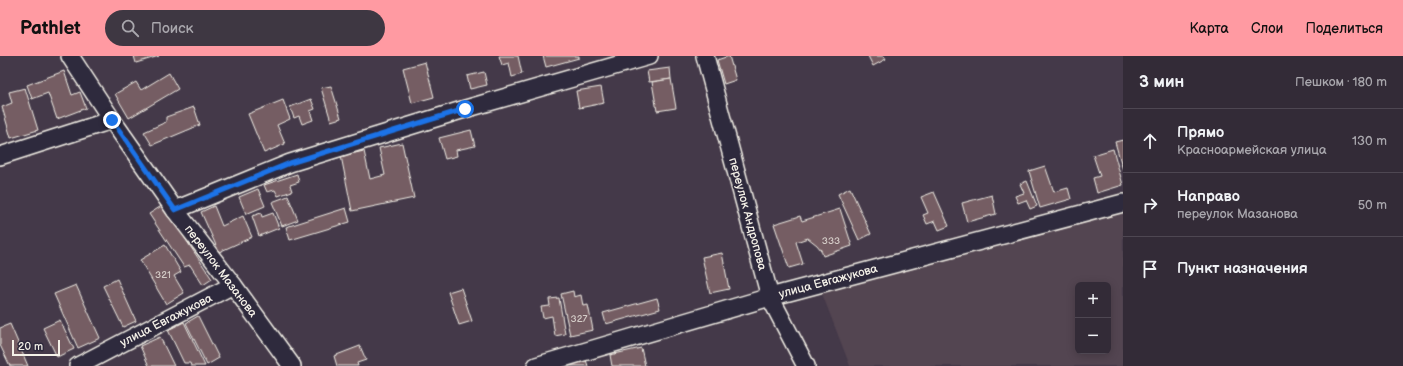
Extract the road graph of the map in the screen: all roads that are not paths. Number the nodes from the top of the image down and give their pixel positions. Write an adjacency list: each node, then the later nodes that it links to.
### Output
1 (70, 56): 4 (street, переулок Мазанова)
2 (649, 56): 7 (street)
3 (706, 56): 9 (street, переулок Андропова)
4 (112, 120): 5 (street); 7 (street, переулок Мазанова)
5 (0, 156)
6 (1123, 203): 9 (street, улица Евгажукова)
7 (175, 210): 8 (street, переулок Мазанова)
8 (233, 285): 10 (street, улица Евгажукова); 11 (street, переулок Мазанова)
9 (770, 297): 12 (street, улица Евгажукова); 13 (street, переулок Андропова)
10 (78, 366)
11 (292, 366)
12 (536, 366)
13 (806, 366)

